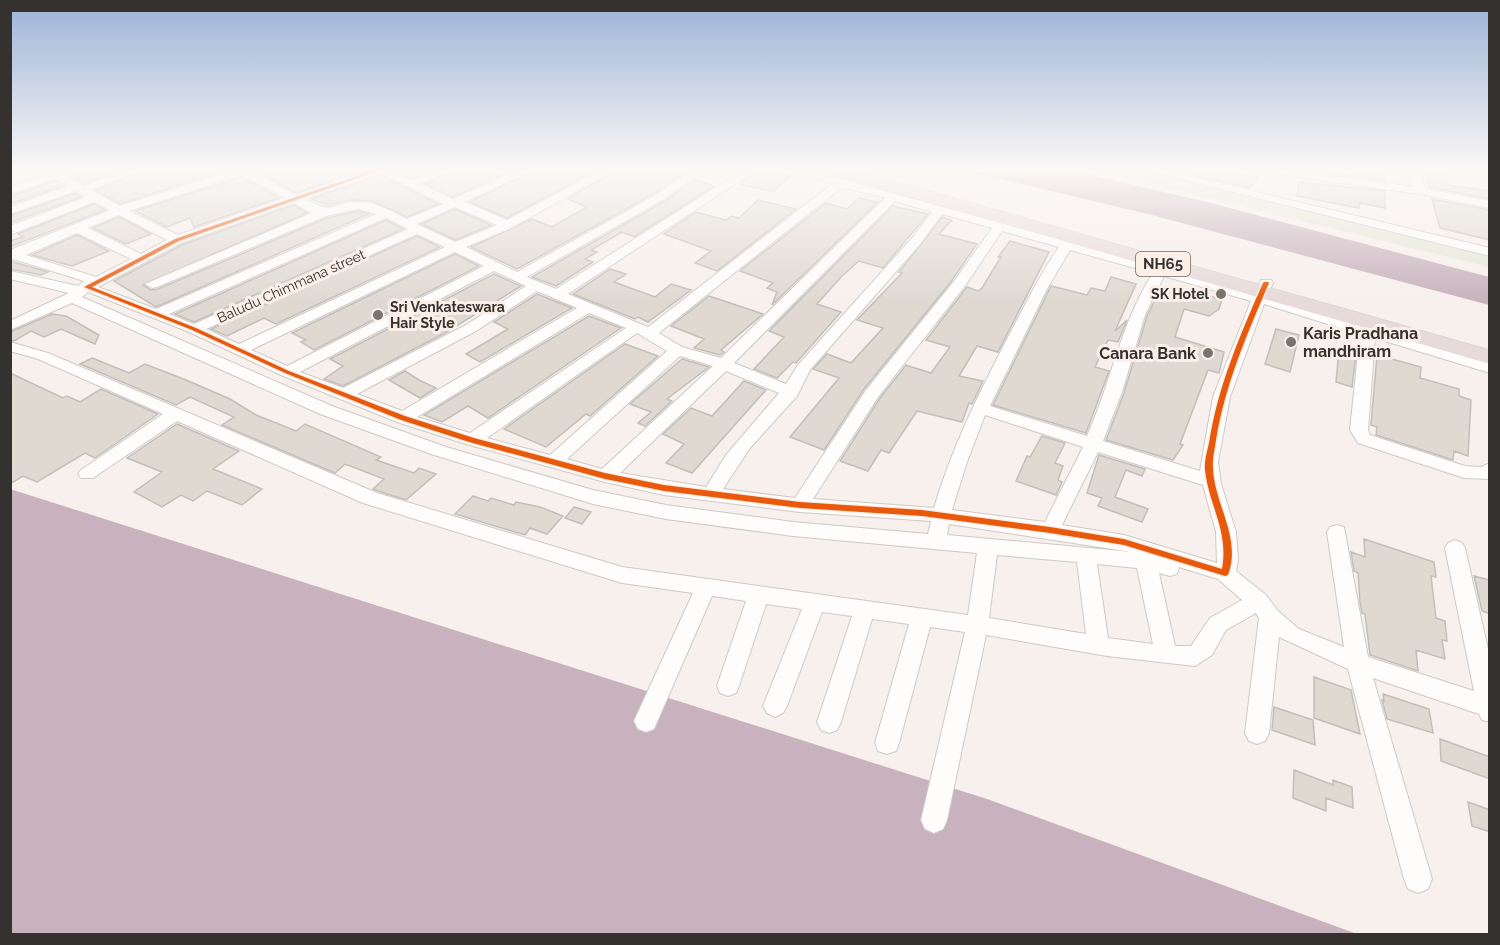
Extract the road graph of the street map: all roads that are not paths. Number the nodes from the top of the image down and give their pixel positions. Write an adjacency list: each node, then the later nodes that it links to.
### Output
1 (53, 214): 24 (street)
2 (110, 214): 23 (street)
3 (128, 214): 25 (street)
4 (251, 214): 19 (street)
5 (319, 214): 26 (street)
6 (386, 214): 21 (street); 42 (street)
7 (435, 214): 21 (street, Baludu Chimmana street)
8 (481, 214): 20 (street)
9 (527, 214): 20 (street)
10 (628, 214): 35 (street)
11 (683, 214): 40 (street)
12 (792, 214): 45 (street)
13 (876, 214): 52 (street)
14 (936, 214): 55 (street)
15 (958, 214): 22 (street)
16 (977, 214): 38 (highway, NH65)
17 (1013, 214): 38 (highway, NH65)
18 (1333, 214): 29 (street)
19 (221, 225): 25 (street); 26 (street)
20 (507, 225): 28 (street)
21 (414, 226): 28 (street); 44 (street, Baludu Chimmana street)
22 (999, 226): 27 (street); 68 (street)
23 (77, 228): 30 (street); 31 (street)
24 (10, 231)
25 (177, 240): 31 (street)
26 (254, 242): 36 (street)
27 (1066, 246): 33 (street); 57 (street)
28 (455, 247): 32 (street); 49 (street)
29 (1490, 252)
30 (13, 255): 39 (street)
31 (141, 259): 39 (street)
32 (494, 266): 35 (street); 54 (street)
33 (1160, 272): 38 (street); 61 (street)
34 (10, 275): 39 (street)
35 (517, 277): 37 (street)
36 (152, 284)
37 (536, 286): 40 (street); 56 (street)
38 (1263, 291): 46 (street); 47 (highway, NH65); 51 (highway, NH65); 66 (street)
39 (79, 292): 42 (street); 43 (street); 72 (street)
40 (557, 295): 41 (street)
41 (587, 308): 45 (street); 59 (street)
42 (156, 314): 44 (street)
43 (10, 326)
44 (194, 329): 49 (street)
45 (644, 330): 50 (street); 60 (street)
46 (1368, 332): 53 (street); 63 (street)
47 (1490, 345)
48 (10, 346): 58 (street)
49 (238, 350): 54 (street)
50 (677, 350): 52 (street); 62 (street)
51 (1490, 357)
52 (724, 364): 55 (street); 65 (street)
53 (1490, 368)
54 (287, 372): 56 (street)
55 (791, 392): 67 (street)
56 (342, 395): 59 (street)
57 (980, 408): 61 (street); 69 (street)
58 (176, 414): 64 (street); 78 (street)
59 (403, 418): 60 (street)
60 (472, 440): 62 (street)
61 (1093, 443): 66 (street); 70 (street)
62 (553, 462): 65 (street)
63 (1490, 469)
64 (87, 474)
65 (605, 476): 67 (street)
66 (1213, 482): 77 (street)
67 (712, 492): 68 (street)
68 (800, 505): 69 (street)
69 (941, 516): 70 (street); 72 (street)
70 (1050, 530): 77 (street)
71 (1337, 532): 87 (street)
72 (936, 543): 73 (street)
73 (988, 548): 75 (street); 84 (street)
74 (1455, 548): 90 (street)
75 (1086, 556): 76 (street); 85 (street)
76 (1146, 562): 77 (street); 86 (street)
77 (1231, 579): 82 (street)
78 (706, 587): 79 (street); 91 (street)
79 (759, 594): 80 (street); 88 (street)
80 (815, 602): 81 (street); 89 (street)
81 (865, 609): 83 (street); 92 (street)
82 (1264, 609): 86 (street); 87 (street); 93 (street)
83 (922, 617): 84 (street); 94 (street)
84 (977, 625): 85 (street); 95 (street)
85 (1098, 645): 86 (street)
86 (1166, 655)
87 (1358, 663): 90 (street); 96 (street)
88 (728, 686)
89 (775, 706)
90 (1489, 708)
91 (646, 721)
92 (829, 722)
93 (1257, 733)
94 (887, 743)
95 (934, 820)
96 (1418, 879)

